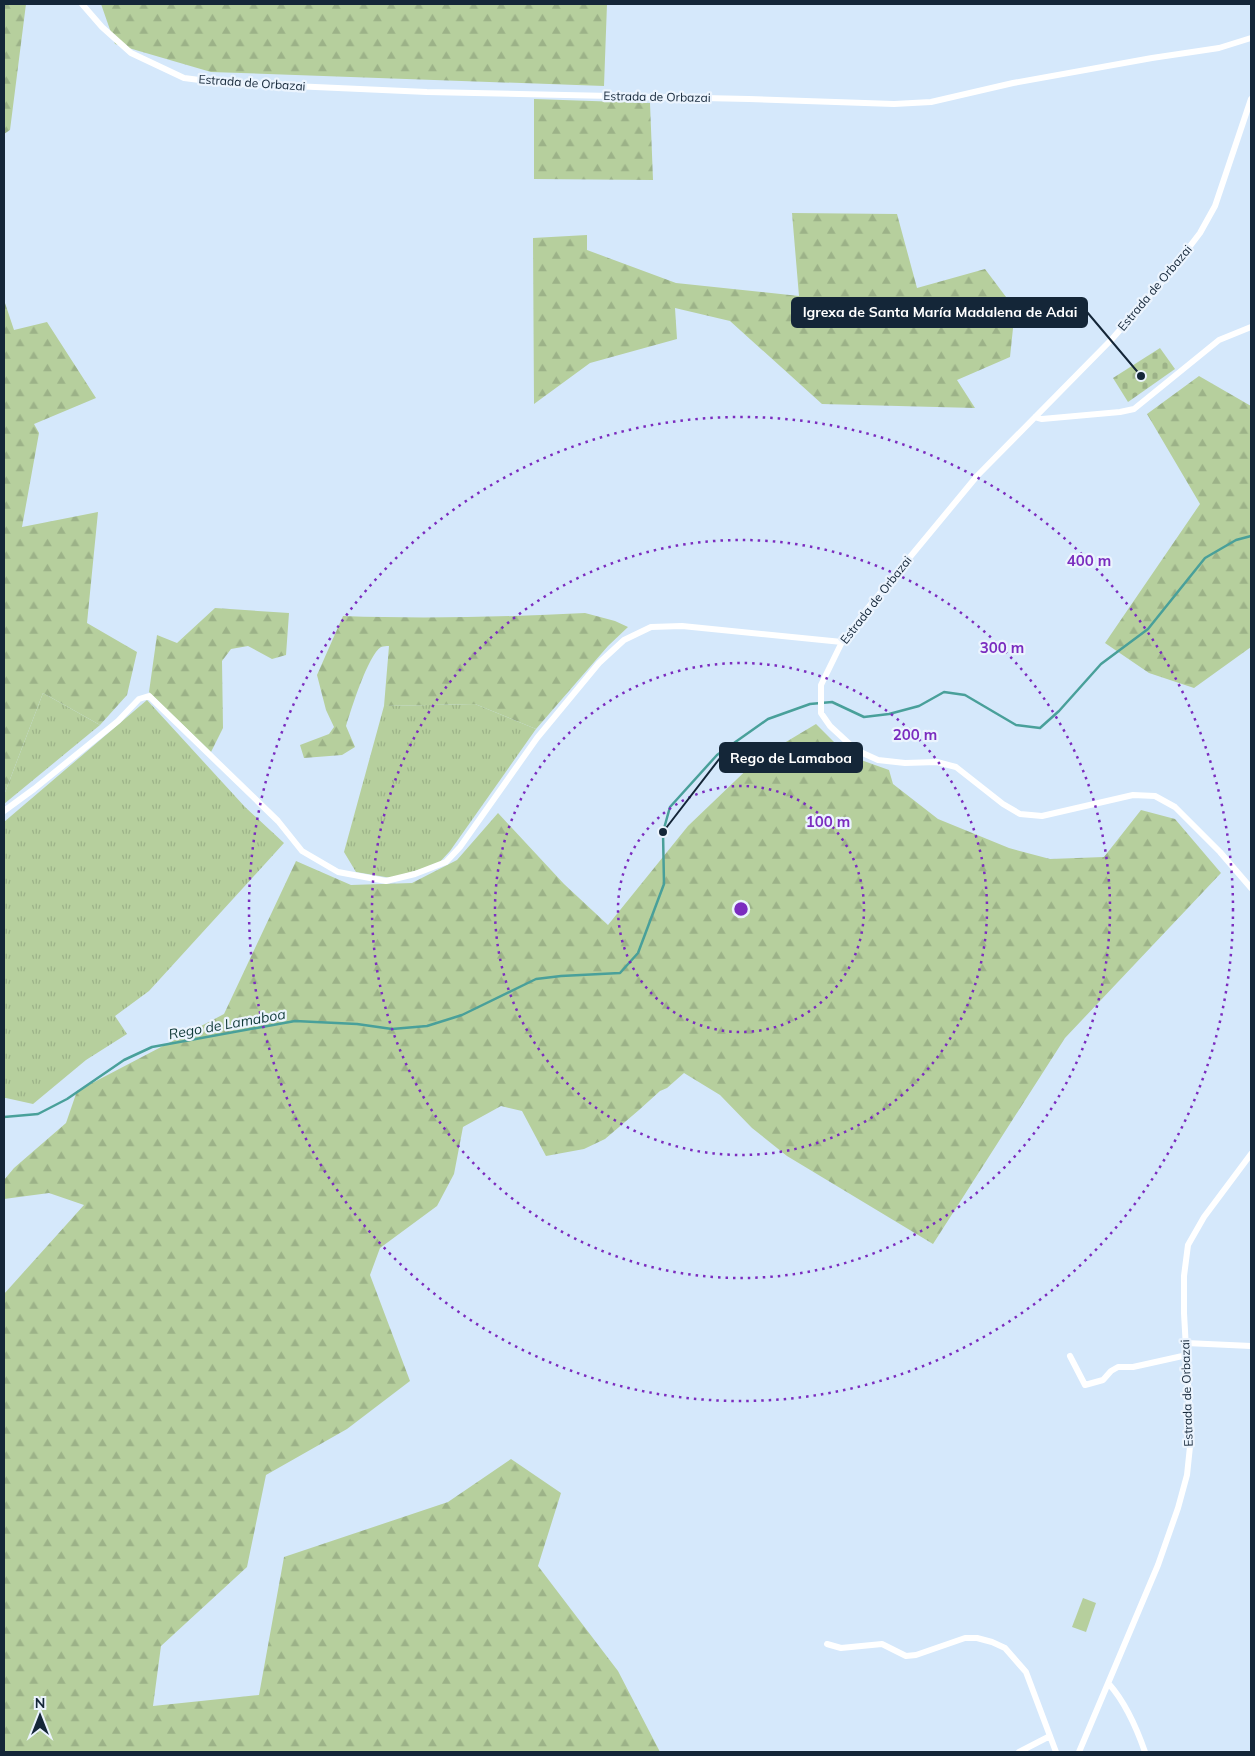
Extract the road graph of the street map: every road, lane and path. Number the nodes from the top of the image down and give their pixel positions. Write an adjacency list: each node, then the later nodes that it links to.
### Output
1 (82, 4): 2 (street, Estrada de Orbazai)
2 (1251, 38)
3 (1251, 99): 5 (street, Estrada de Orbazai)
4 (1251, 327): 7 (street)
5 (1045, 407): 6 (street, Estrada de Orbazai); 7 (street)
6 (1035, 417): 7 (street); 8 (street, Estrada de Orbazai)
7 (1054, 418)
8 (842, 642): 9 (street); 10 (street, Estrada de Orbazai)
9 (4, 811)
10 (1251, 888)
11 (1251, 1154): 12 (street, Estrada de Orbazai)
12 (1186, 1343): 13 (street); 14 (street, Estrada de Orbazai)
13 (1251, 1346)
14 (1187, 1355): 15 (street); 17 (street, Estrada de Orbazai)
15 (1070, 1356)
16 (826, 1644): 18 (street)
17 (1108, 1684): 21 (street, Estrada de Orbazai); 22 (street)
18 (1050, 1736): 19 (street); 20 (street)
19 (1019, 1752)
20 (1056, 1752)
21 (1078, 1752)
22 (1145, 1752)

